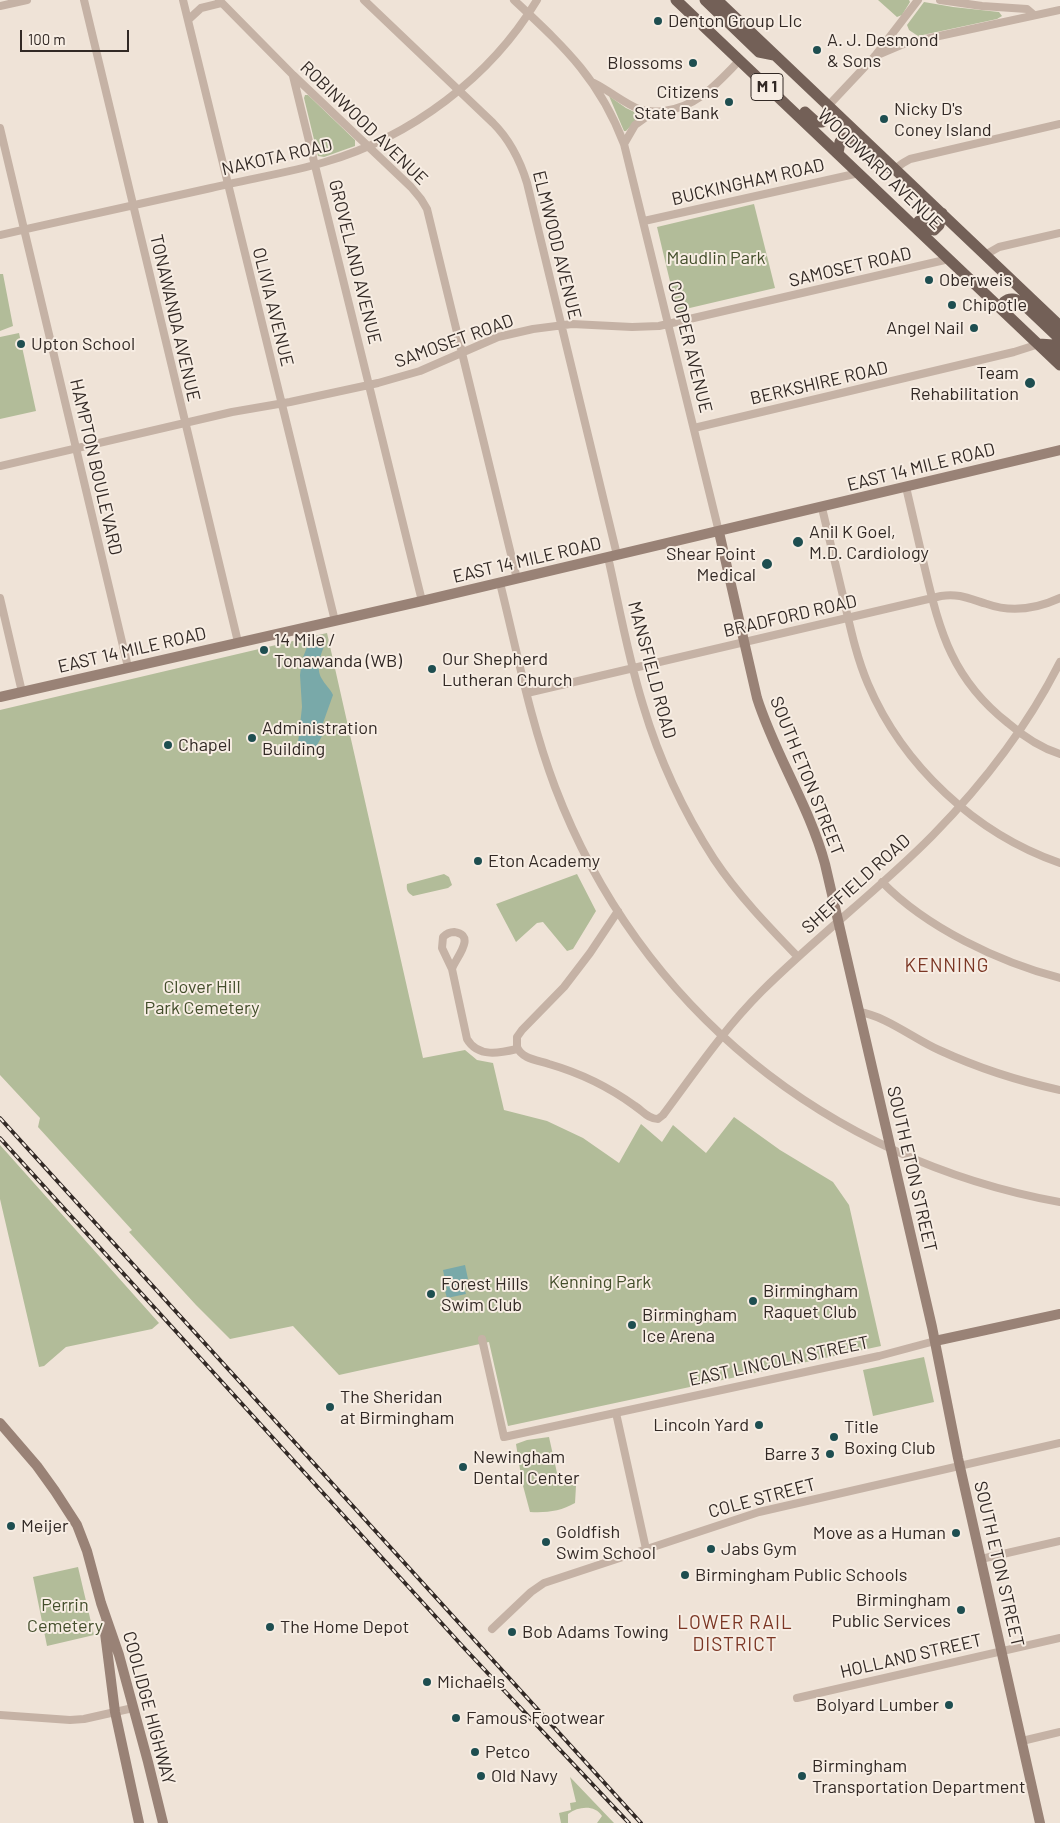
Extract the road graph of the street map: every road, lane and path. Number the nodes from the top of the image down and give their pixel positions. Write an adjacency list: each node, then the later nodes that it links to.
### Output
1 (27, 0): 14 (street)
2 (84, 0): 37 (street, TONAWANDA AVENUE)
3 (183, 0): 18 (street, OLIVIA AVENUE)
4 (364, 0): 25 (street, ELMWOOD AVENUE)
5 (514, 0): 16 (street, COOPER AVENUE)
6 (537, 0): 16 (street, NAKOTA ROAD)
7 (676, 0): 13 (main road, WOODWARD AVENUE / M 1)
8 (705, 0): 19 (main road)
9 (717, 0): 19 (main road, WOODWARD AVENUE / M 1)
10 (918, 0): 20 (street)
11 (940, 0): 17 (street)
12 (220, 2): 18 (street, ROBINWOOD AVENUE); 22 (street, ROBINWOOD AVENUE)
13 (687, 5): 21 (main road, WOODWARD AVENUE / M 1)
14 (0, 6)
15 (1060, 10): 17 (street)
16 (528, 13): 24 (street, COOPER AVENUE); 25 (street, NAKOTA ROAD)
17 (1034, 15): 20 (street)
18 (188, 20): 36 (street, OLIVIA AVENUE)
19 (774, 55): 26 (main road, WOODWARD AVENUE / M 1)
20 (875, 56): 26 (street)
21 (740, 60): 23 (main road, WOODWARD AVENUE / M 1); 27 (street)
22 (293, 75): 31 (street, ROBINWOOD AVENUE); 33 (street, GROVELAND AVENUE)
23 (762, 81): 26 (main road); 32 (main road, WOODWARD AVENUE / M 1)
24 (592, 82): 27 (street); 30 (street, COOPER AVENUE)
25 (459, 90): 31 (street, NAKOTA ROAD); 47 (street, ELMWOOD AVENUE)
26 (828, 106): 34 (main road, WOODWARD AVENUE / M 1)
27 (653, 112): 30 (street)
28 (1060, 124): 34 (street)
29 (0, 128): 40 (street, HAMPTON BOULEVARD)
30 (624, 144): 39 (street, COOPER AVENUE)
31 (368, 146): 33 (street, NAKOTA ROAD); 51 (street, ROBINWOOD AVENUE)
32 (838, 153): 34 (main road); 35 (main road, WOODWARD AVENUE / M 1)
33 (316, 165): 36 (street, NAKOTA ROAD); 54 (street, GROVELAND AVENUE)
34 (895, 169): 38 (main road, WOODWARD AVENUE / M 1)
35 (859, 173): 38 (main road); 39 (street, BUCKINGHAM ROAD); 44 (main road, WOODWARD AVENUE / M 1)
36 (228, 184): 37 (street, NAKOTA ROAD); 55 (street, OLIVIA AVENUE)
37 (133, 205): 40 (street, NAKOTA ROAD); 56 (street, TONAWANDA AVENUE)
38 (942, 213): 43 (main road, WOODWARD AVENUE / M 1)
39 (644, 221): 46 (street, COOPER AVENUE)
40 (25, 230): 42 (street, NAKOTA ROAD); 58 (street, HAMPTON BOULEVARD)
41 (1060, 233): 43 (street)
42 (0, 235)
43 (985, 256): 48 (main road, WOODWARD AVENUE / M 1)
44 (949, 259): 45 (main road, WOODWARD AVENUE / M 1); 46 (street, SAMOSET ROAD)
45 (1004, 311): 49 (main road); 50 (main road, WOODWARD AVENUE / M 1)
46 (669, 324): 47 (street, SAMOSET ROAD); 57 (street, COOPER AVENUE)
47 (562, 325): 51 (street, SAMOSET ROAD); 64 (street, ELMWOOD AVENUE)
48 (1060, 326)
49 (1060, 339)
50 (1039, 344): 52 (main road); 53 (main road, WOODWARD AVENUE / M 1); 57 (street, BERKSHIRE ROAD)
51 (463, 352): 54 (street, SAMOSET ROAD); 65 (street, ROBINWOOD AVENUE)
52 (1060, 352)
53 (1060, 365)
54 (369, 385): 55 (street, SAMOSET ROAD); 70 (street, GROVELAND AVENUE)
55 (281, 404): 56 (street, SAMOSET ROAD); 72 (street, OLIVIA AVENUE)
56 (185, 422): 58 (street, SAMOSET ROAD); 73 (street, TONAWANDA AVENUE)
57 (694, 428): 63 (street, COOPER AVENUE)
58 (76, 448): 60 (street, SAMOSET ROAD); 76 (street, HAMPTON BOULEVARD)
59 (1060, 450): 61 (main road, EAST 14 MILE ROAD)
60 (0, 466)
61 (906, 487): 62 (main road, EAST 14 MILE ROAD); 68 (street)
62 (822, 508): 63 (main road, EAST 14 MILE ROAD); 71 (street)
63 (719, 532): 64 (main road, EAST 14 MILE ROAD); 74 (main road, SOUTH ETON STREET)
64 (613, 556): 65 (main road, EAST 14 MILE ROAD); 77 (street, MANSFIELD ROAD)
65 (517, 579): 66 (main road, EAST 14 MILE ROAD)
66 (500, 583): 70 (main road, EAST 14 MILE ROAD); 79 (street)
67 (0, 598): 78 (street)
68 (932, 598): 69 (street, BRADFORD ROAD); 71 (street, BRADFORD ROAD); 81 (street)
69 (1060, 598)
70 (422, 601): 72 (main road, EAST 14 MILE ROAD)
71 (848, 618): 74 (street, BRADFORD ROAD); 83 (street)
72 (335, 621): 73 (main road, EAST 14 MILE ROAD)
73 (238, 642): 76 (main road, EAST 14 MILE ROAD)
74 (745, 642): 77 (street, BRADFORD ROAD); 87 (main road, SOUTH ETON STREET)
75 (1060, 662): 81 (street, SHEFFIELD ROAD)
76 (128, 667): 78 (main road, EAST 14 MILE ROAD)
77 (634, 668): 79 (street, BRADFORD ROAD); 88 (street, MANSFIELD ROAD)
78 (22, 692): 80 (main road, EAST 14 MILE ROAD)
79 (527, 693): 86 (street)
80 (0, 698)
81 (1018, 732): 82 (street); 83 (street, SHEFFIELD ROAD)
82 (1060, 754)
83 (960, 806): 84 (street); 85 (street, SHEFFIELD ROAD)
84 (1060, 863)
85 (882, 882): 87 (street, SHEFFIELD ROAD); 90 (street)
86 (618, 911): 92 (street); 93 (street)
87 (839, 920): 88 (street, SHEFFIELD ROAD); 91 (main road, SOUTH ETON STREET)
88 (798, 957): 92 (street, SHEFFIELD ROAD)
89 (452, 969): 93 (street)
90 (1060, 978)
91 (860, 1012): 94 (street); 95 (main road, SOUTH ETON STREET)
92 (722, 1036): 93 (street, SHEFFIELD ROAD); 95 (street)
93 (519, 1051)
94 (1060, 1090)
95 (890, 1149): 96 (street); 99 (main road, SOUTH ETON STREET)
96 (1060, 1202)
97 (1060, 1314): 99 (main road, EAST LINCOLN STREET)
98 (482, 1339): 100 (street, EAST LINCOLN STREET)
99 (934, 1340): 100 (street, EAST LINCOLN STREET); 103 (main road, SOUTH ETON STREET)
100 (616, 1413): 105 (street)
101 (0, 1423): 107 (main road, COOLIDGE HIGHWAY)
102 (1060, 1443): 103 (street, COLE STREET)
103 (960, 1466): 105 (street, COLE STREET); 106 (main road, SOUTH ETON STREET)
104 (1060, 1541): 106 (street)
105 (646, 1549): 108 (street, COLE STREET)
106 (981, 1559): 110 (main road, SOUTH ETON STREET)
107 (101, 1603): 112 (main road, COOLIDGE HIGHWAY); 113 (main road, COOLIDGE HIGHWAY)
108 (492, 1630)
109 (1060, 1638): 110 (street, HOLLAND STREET)
110 (1002, 1651): 111 (street, HOLLAND STREET); 116 (main road, SOUTH ETON STREET)
111 (797, 1698)
112 (132, 1708): 113 (street); 118 (main road, COOLIDGE HIGHWAY)
113 (115, 1712): 114 (street); 117 (main road, COOLIDGE HIGHWAY)
114 (0, 1715)
115 (1060, 1732): 116 (street)
116 (1022, 1741): 119 (main road, SOUTH ETON STREET)
117 (139, 1823)
118 (163, 1823)
119 (1040, 1823)

